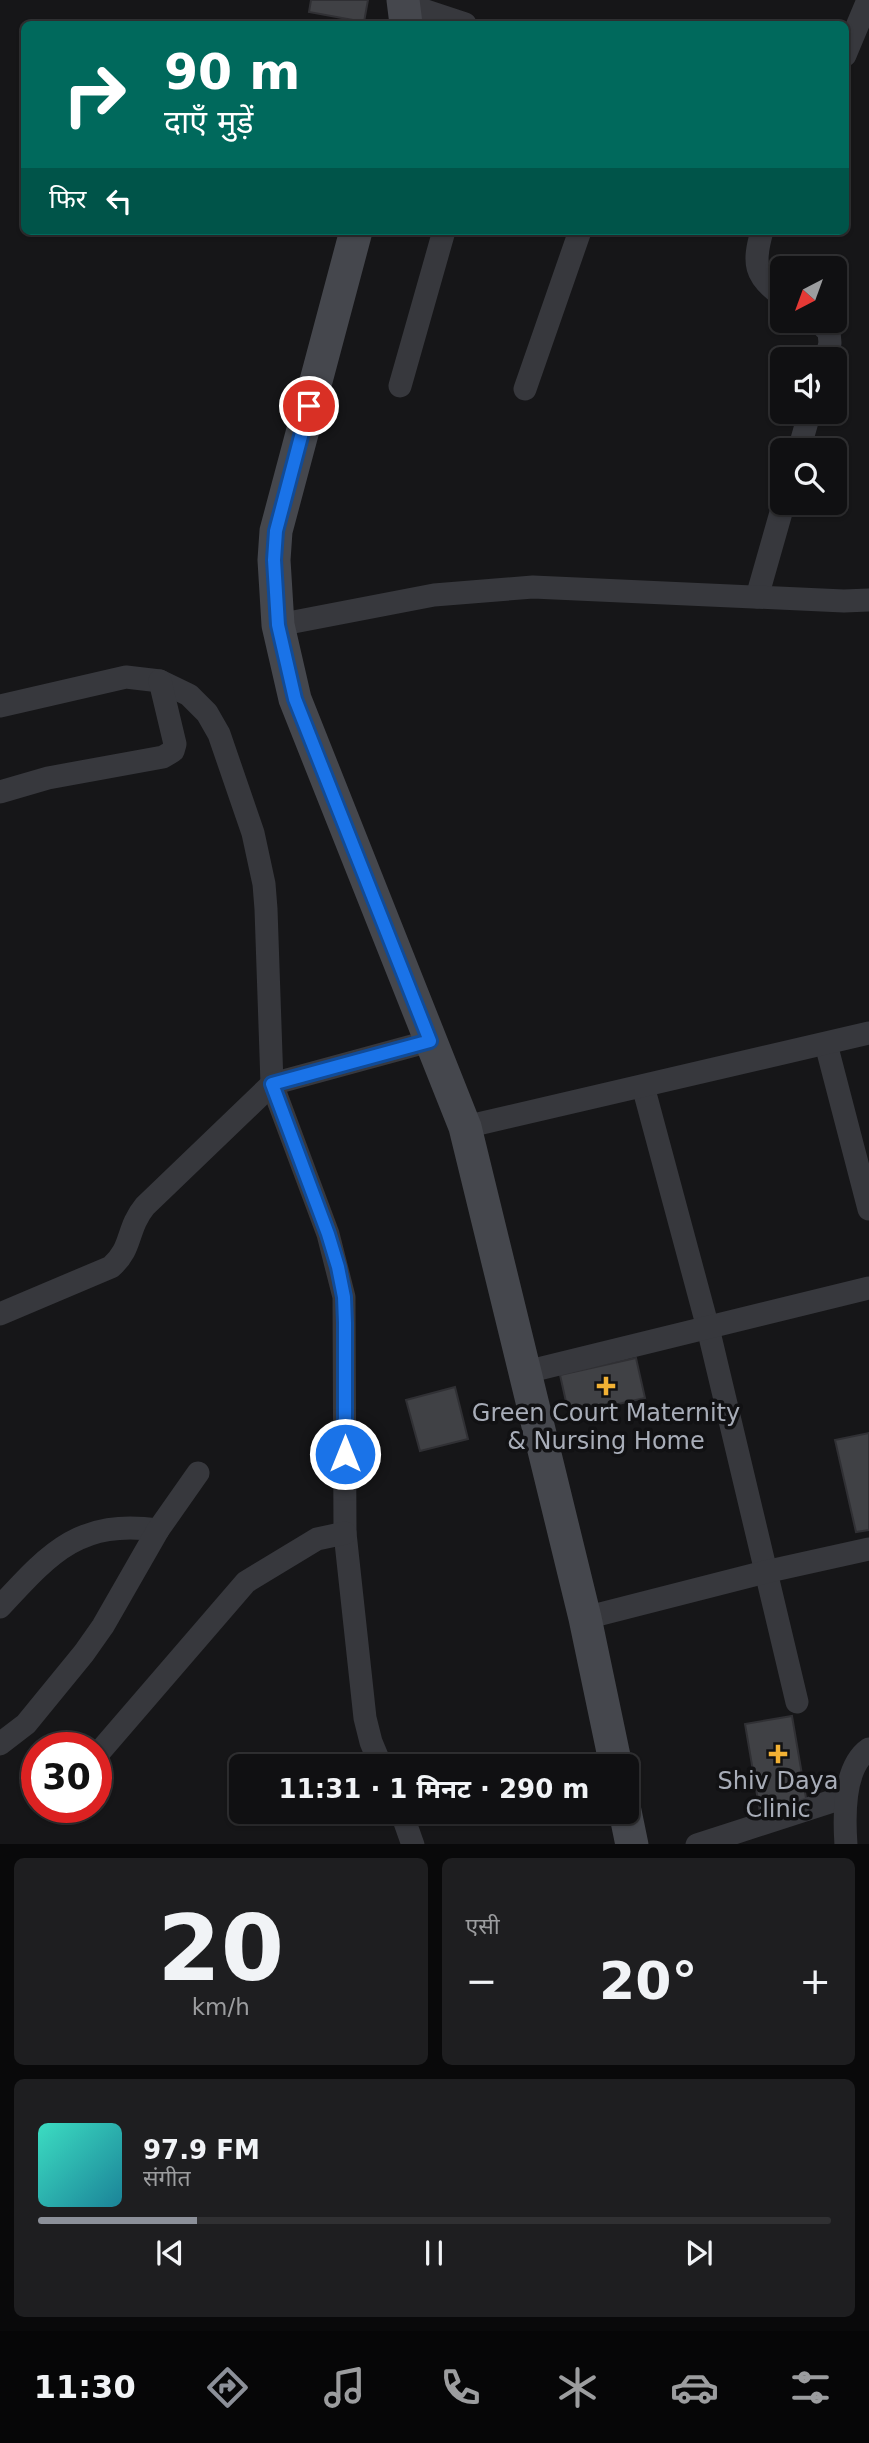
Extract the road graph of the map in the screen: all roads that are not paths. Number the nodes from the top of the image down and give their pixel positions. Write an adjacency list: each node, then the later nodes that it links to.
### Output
1 (868, 0): 4 (street)
2 (405, 10): 3 (street)
3 (452, 21)
4 (849, 45)
5 (355, 235): 15 (main road)
6 (443, 235): 10 (street)
7 (579, 235): 11 (street)
8 (761, 235): 9 (street)
9 (770, 287)
10 (400, 386)
11 (525, 389)
12 (780, 515): 13 (street)
13 (757, 597): 14 (street); 15 (street)
14 (869, 600)
15 (278, 625): 20 (main road)
16 (160, 681): 17 (street); 18 (street); 22 (street)
17 (0, 706)
18 (0, 792)
19 (869, 1033): 21 (street)
20 (430, 1041): 22 (street); 24 (main road)
21 (826, 1044): 23 (street); 25 (street)
22 (272, 1084): 27 (street); 32 (street)
23 (643, 1086): 24 (street); 28 (street)
24 (465, 1127): 29 (main road)
25 (869, 1209)
26 (869, 1288): 28 (street)
27 (0, 1314)
28 (708, 1328): 29 (street); 34 (street)
29 (526, 1372): 36 (main road)
30 (198, 1473): 31 (street)
31 (158, 1531): 35 (street); 39 (street)
32 (345, 1533): 38 (street); 41 (street)
33 (869, 1549): 34 (street)
34 (765, 1572): 36 (street); 37 (street)
35 (0, 1607)
36 (585, 1618): 42 (main road)
37 (797, 1702)
38 (112, 1737)
39 (0, 1744)
40 (869, 1749): 43 (street)
41 (376, 1754)
42 (613, 1754)
43 (845, 1797): 48 (street); 49 (street)
44 (406, 1824): 46 (street)
45 (628, 1824): 47 (main road)
46 (413, 1844)
47 (632, 1844)
48 (697, 1844)
49 (846, 1844)

